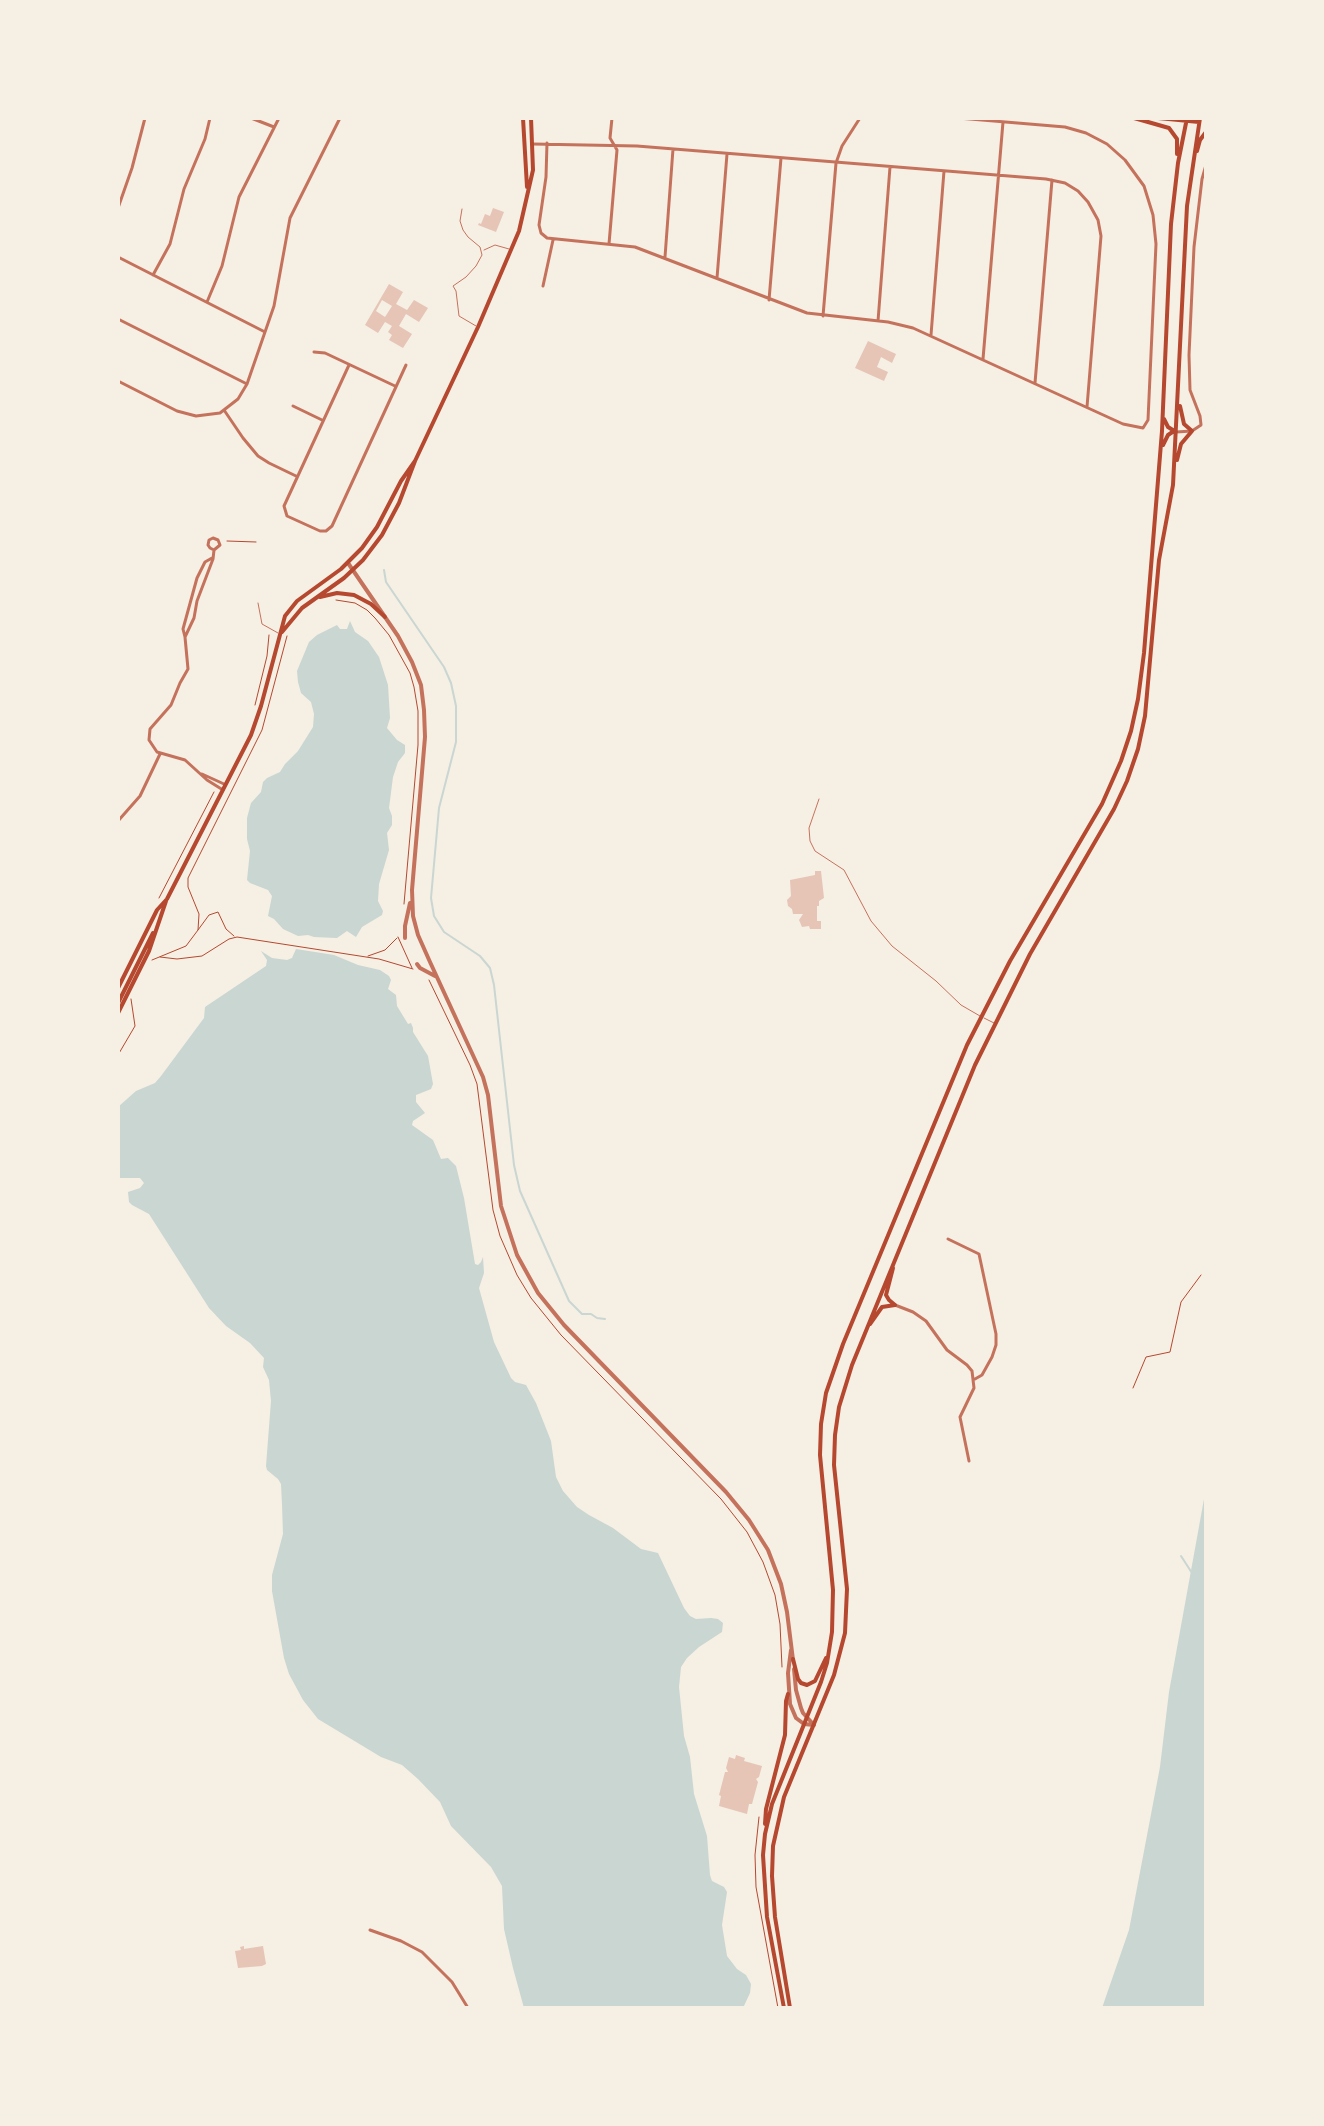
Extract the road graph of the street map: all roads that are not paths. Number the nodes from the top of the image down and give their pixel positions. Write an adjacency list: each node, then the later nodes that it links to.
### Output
1 (145, 118): 35 (street)
2 (210, 118): 43 (street)
3 (251, 118): 16 (street)
4 (279, 118): 16 (street)
5 (340, 118): 52 (street)
6 (523, 118): 18 (main road)
7 (531, 118): 20 (main road)
8 (612, 118): 21 (street)
9 (860, 118): 26 (street)
10 (958, 118): 15 (street)
11 (1134, 118): 31 (main road)
12 (1158, 118): 13 (main road)
13 (1186, 119): 14 (main road); 31 (main road)
14 (1202, 121): 33 (main road)
15 (1003, 122): 30 (street); 65 (street)
16 (274, 127): 47 (street)
17 (1206, 132): 33 (main road)
18 (524, 135): 20 (main road); 25 (main road)
19 (547, 143): 20 (street); 21 (street); 37 (street)
20 (533, 144): 25 (main road); 34 (main road)
21 (614, 145): 22 (street); 38 (street)
22 (673, 149): 23 (street); 42 (street)
23 (727, 153): 24 (street); 44 (street)
24 (781, 158): 26 (street); 46 (street)
25 (526, 160): 34 (main road)
26 (836, 163): 28 (street); 48 (street)
27 (1206, 165): 68 (street)
28 (890, 167): 29 (street); 50 (street)
29 (944, 171): 30 (street); 53 (street)
30 (998, 175): 32 (street); 55 (street)
31 (1176, 179): 61 (main road)
32 (1052, 180): 59 (street); 65 (street)
33 (1190, 181): 63 (main road)
34 (527, 193): 39 (main road)
35 (118, 208)
36 (462, 209): 40 (lane)
37 (553, 240): 38 (street); 45 (street)
38 (609, 244): 42 (street)
39 (512, 250): 40 (lane); 51 (main road)
40 (481, 251): 51 (lane)
41 (118, 257): 43 (street)
42 (665, 257): 44 (street)
43 (153, 275): 47 (street)
44 (717, 278): 46 (street)
45 (543, 286)
46 (769, 300): 48 (street)
47 (207, 302): 52 (street)
48 (823, 316): 50 (street)
49 (118, 319): 60 (street)
50 (878, 321): 53 (street)
51 (478, 327): 70 (main road)
52 (265, 332): 60 (street)
53 (931, 335): 55 (street)
54 (314, 352): 56 (street)
55 (983, 359): 59 (street)
56 (349, 365): 62 (street); 67 (street)
57 (406, 365): 62 (street)
58 (118, 381): 66 (street)
59 (1035, 383): 65 (street)
60 (247, 384): 66 (street)
61 (1164, 385): 69 (main road); 72 (main road)
62 (396, 387): 73 (street)
63 (1178, 400): 68 (main road); 69 (main road)
64 (293, 406): 67 (street)
65 (1087, 407)
66 (224, 410): 73 (street)
67 (323, 420): 73 (street)
68 (1192, 431): 69 (street); 71 (main road)
69 (1176, 432): 71 (main road); 72 (main road)
70 (415, 461): 76 (main road); 77 (main road)
71 (1175, 472): 98 (main road)
72 (1159, 474): 97 (main road)
73 (297, 477)
74 (214, 550): 75 (street)
75 (214, 557): 82 (street); 82 (street)
76 (348, 563): 77 (street); 81 (main road)
77 (354, 570): 78 (main road); 80 (street)
78 (314, 599): 80 (main road); 81 (main road)
79 (258, 603): 81 (lane)
80 (385, 617): 88 (street)
81 (280, 634): 85 (main road)
82 (185, 637): 83 (street)
83 (160, 754): 84 (street); 87 (street)
84 (202, 774): 85 (street); 85 (street)
85 (222, 787): 89 (main road)
86 (819, 799): 97 (lane)
87 (118, 821)
88 (411, 897): 91 (street); 93 (street)
89 (167, 899): 90 (main road); 94 (main road)
90 (164, 912): 95 (main road); 96 (main road)
91 (405, 938)
92 (415, 967): 93 (street)
93 (437, 976): 105 (street)
94 (119, 985)
95 (118, 1003)
96 (118, 1013)
97 (981, 1016): 98 (lane); 106 (main road)
98 (994, 1023): 100 (main road)
99 (948, 1239): 103 (street)
100 (898, 1249): 101 (main road); 102 (main road)
101 (895, 1305): 102 (main road); 103 (street)
102 (866, 1329): 111 (main road)
103 (974, 1379): 104 (street)
104 (969, 1461)
105 (791, 1650): 107 (street); 108 (street)
106 (829, 1652): 107 (main road); 109 (main road)
107 (793, 1659): 109 (street)
108 (788, 1694): 110 (street); 112 (main road)
109 (807, 1716): 110 (main road); 111 (street)
110 (804, 1724): 111 (street); 112 (main road)
111 (814, 1725): 116 (main road)
112 (765, 1834): 115 (main road)
113 (370, 1930): 114 (street)
114 (468, 2008)
115 (784, 2008)
116 (790, 2008)

